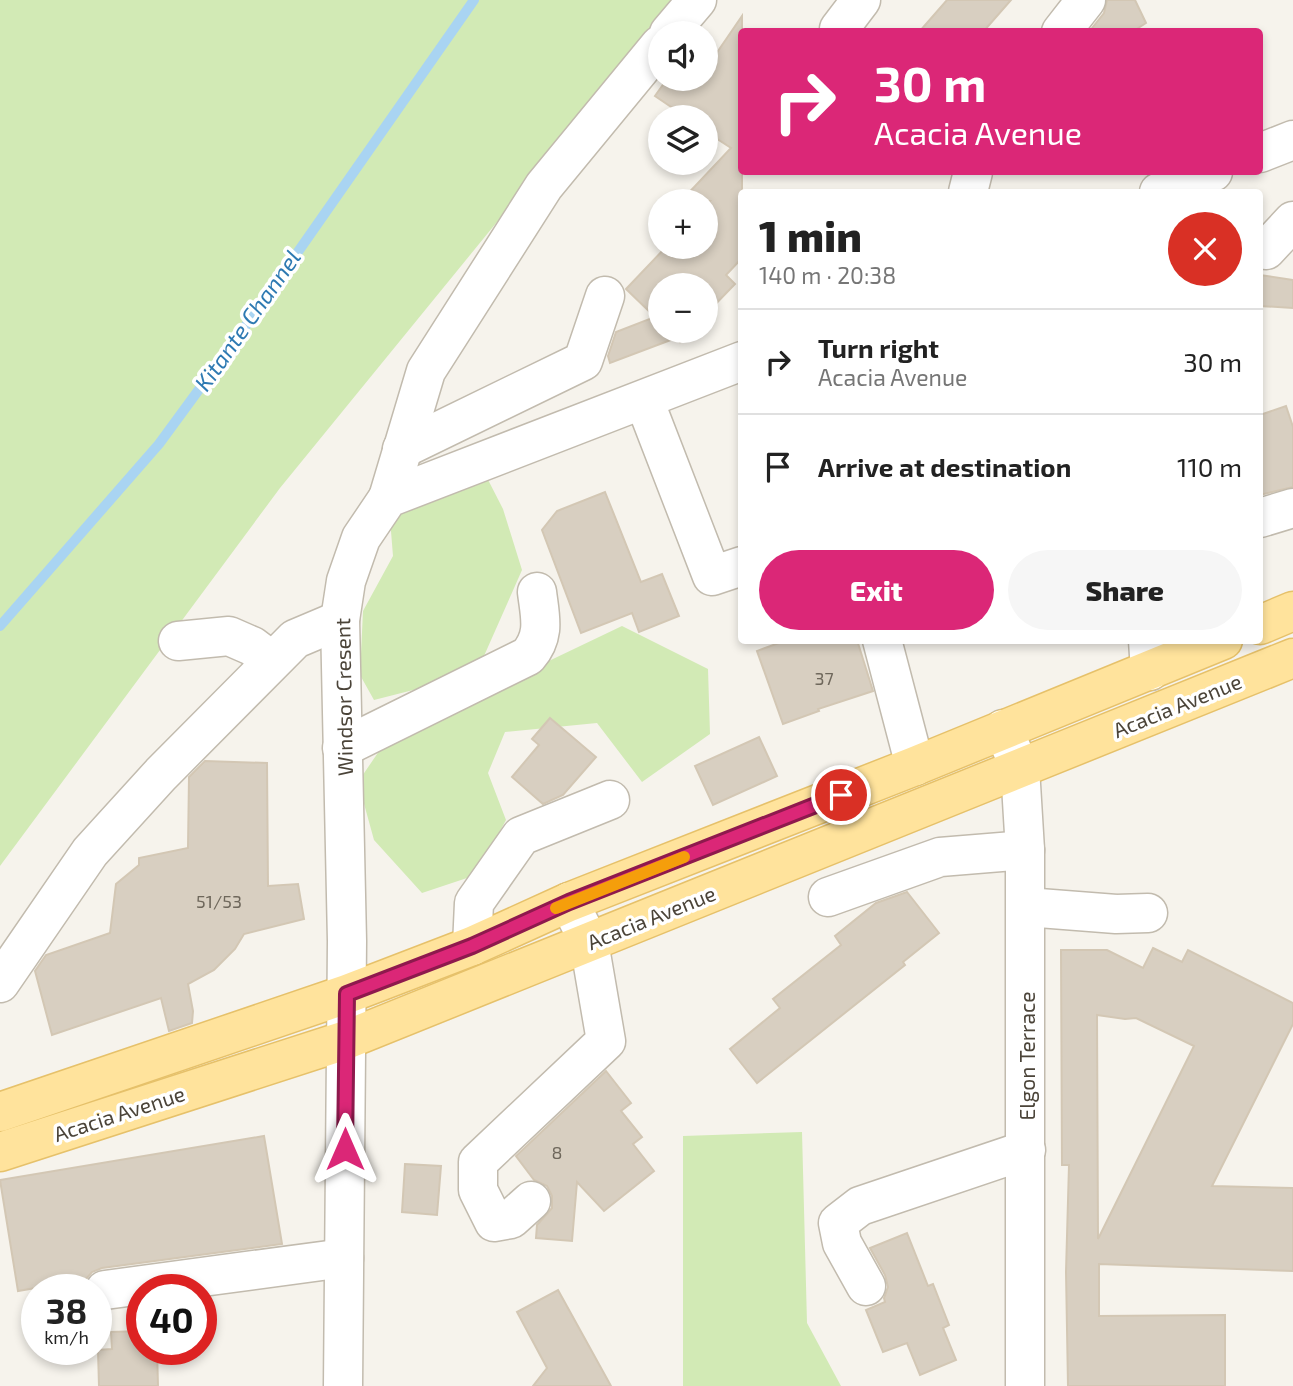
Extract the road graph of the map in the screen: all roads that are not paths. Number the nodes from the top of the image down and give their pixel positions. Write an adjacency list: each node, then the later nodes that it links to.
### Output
1 (697, 0): 3 (street)
2 (1086, 0): 4 (street)
3 (679, 21)
4 (1064, 28)
5 (648, 60): 13 (street, Windsor Cresent)
6 (1205, 175): 7 (street)
7 (1167, 189)
8 (1293, 221): 9 (street)
9 (1266, 250)
10 (604, 296): 13 (street)
11 (738, 363): 12 (street)
12 (644, 400): 14 (street); 17 (street)
13 (402, 449): 14 (street, Windsor Cresent)
14 (388, 498): 20 (street, Windsor Cresent)
15 (1293, 508): 16 (street)
16 (1263, 517)
17 (738, 567)
18 (537, 592): 29 (street)
19 (1293, 611): 21 (main road)
20 (340, 620): 27 (street); 29 (street, Windsor Cresent)
21 (1263, 624)
22 (178, 641): 27 (street)
23 (883, 644): 30 (street)
24 (1204, 644): 25 (main road, Acacia Avenue)
25 (1149, 656): 28 (main road, Acacia Avenue)
26 (1293, 658): 31 (main road, Acacia Avenue)
27 (272, 661): 40 (street)
28 (1003, 729): 30 (main road, Acacia Avenue); 31 (street, Elgon Terrace)
29 (342, 747): 41 (street, Windsor Cresent)
30 (915, 766): 35 (main road, Acacia Avenue)
31 (1020, 768): 33 (street, Elgon Terrace); 38 (main road, Acacia Avenue)
32 (610, 800): 39 (street)
33 (1025, 850): 34 (street); 36 (street, Elgon Terrace)
34 (828, 897)
35 (569, 902): 38 (street); 39 (main road, Acacia Avenue)
36 (1026, 907): 37 (street); 44 (street, Elgon Terrace)
37 (1148, 913)
38 (589, 942): 42 (main road, Acacia Avenue); 46 (street)
39 (472, 946): 41 (main road, Acacia Avenue)
40 (0, 983)
41 (347, 994): 42 (street, Windsor Cresent); 43 (main road, Acacia Avenue)
42 (346, 1040): 45 (main road, Acacia Avenue); 47 (street, Windsor Cresent)
43 (0, 1112)
44 (1026, 1150): 48 (street); 51 (street, Elgon Terrace)
45 (0, 1152)
46 (531, 1201)
47 (344, 1258): 49 (street); 50 (street, Windsor Cresent)
48 (866, 1286)
49 (112, 1289)
50 (343, 1386)
51 (1025, 1386)

